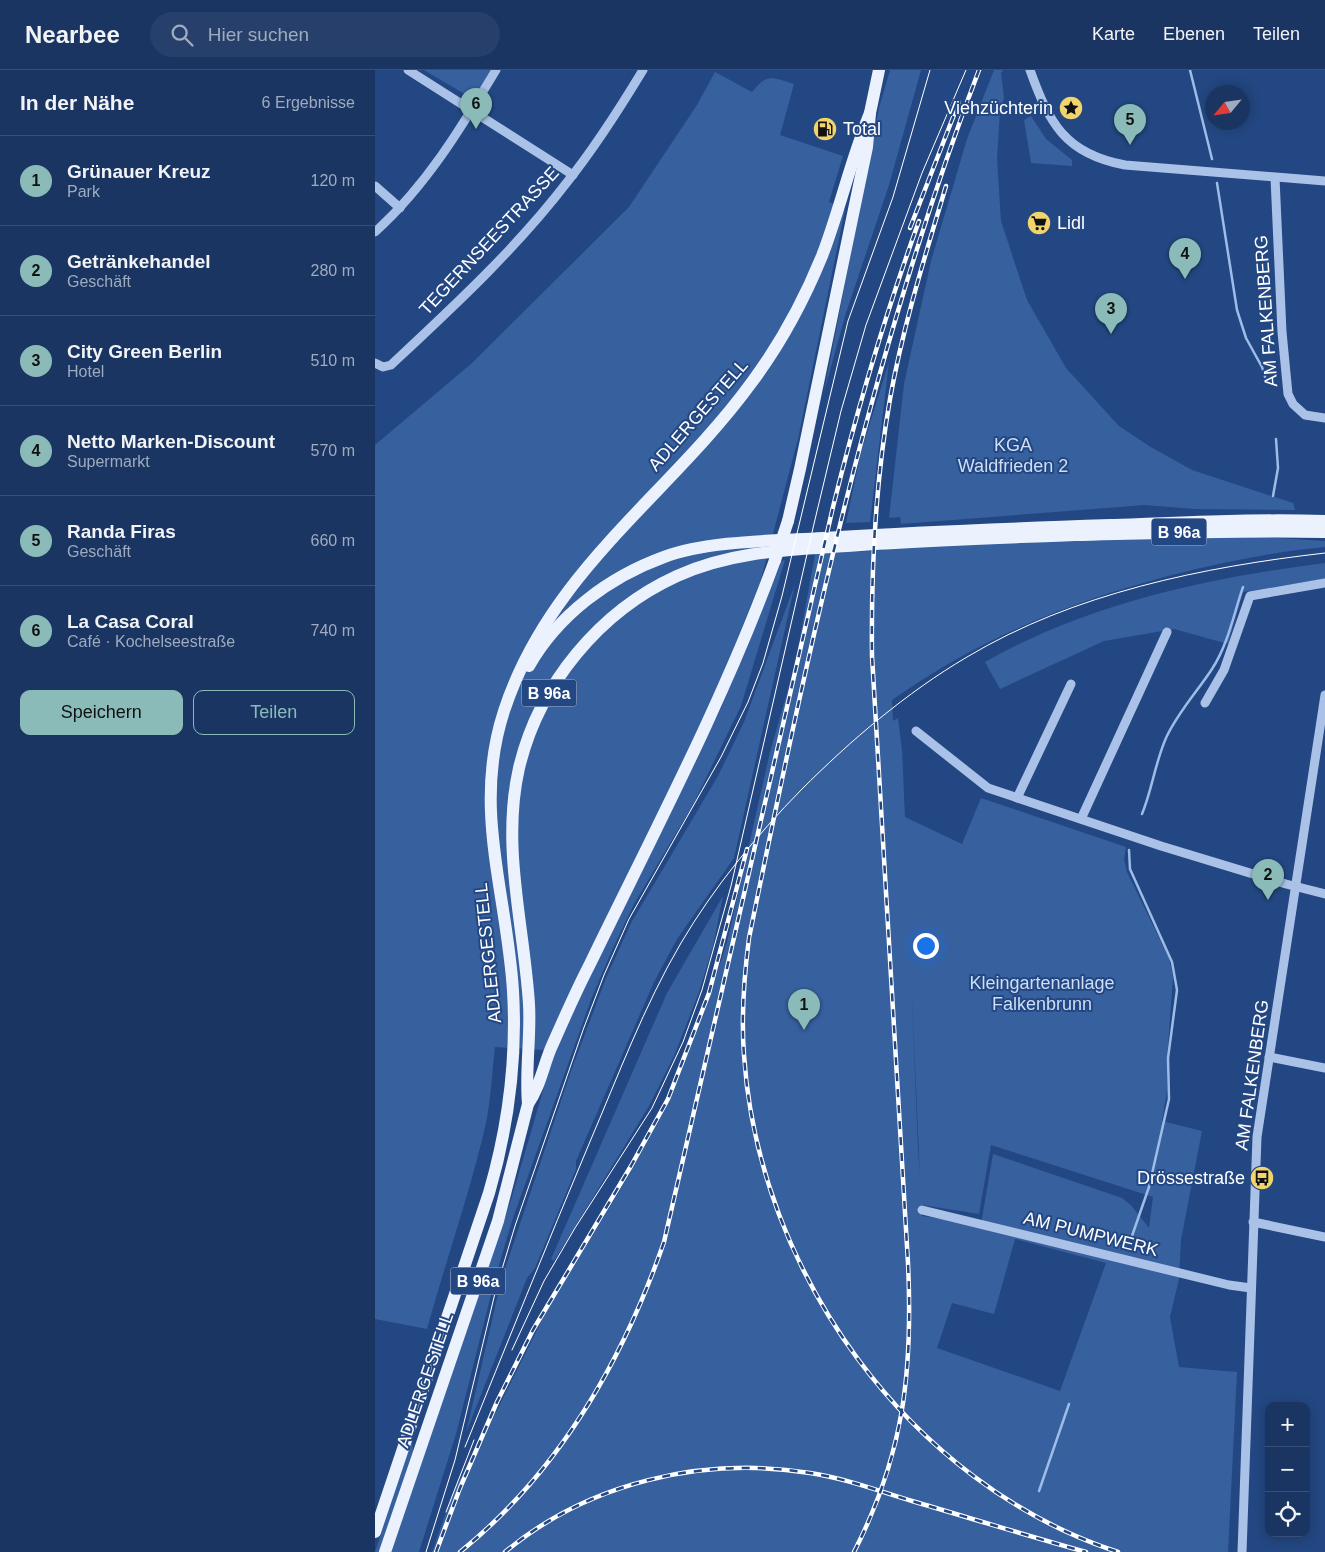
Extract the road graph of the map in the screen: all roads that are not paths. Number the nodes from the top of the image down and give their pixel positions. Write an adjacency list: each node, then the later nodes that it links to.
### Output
1 (408, 70): 6 (street)
2 (496, 70): 6 (street)
3 (643, 70): 8 (street, TEGERNSEESTRASSE)
4 (879, 70): 7 (main road, ADLERGESTELL)
5 (1030, 70): 9 (street)
6 (471, 110): 8 (street); 12 (street)
7 (870, 113): 23 (main road, ADLERGESTELL); 32 (main road, ADLERGESTELL, bridge)
8 (573, 175): 14 (street, TEGERNSEESTRASSE)
9 (1275, 178): 10 (street); 15 (street, AM FALKENBERG)
10 (1325, 181)
11 (375, 186): 12 (street)
12 (400, 208): 13 (street)
13 (375, 232)
14 (376, 364)
15 (1325, 418)
16 (1324, 526): 17 (main road, B 96a)
17 (1035, 532): 23 (main road, ADLERGESTELL / B 96a); 32 (main road, ADLERGESTELL / B 96a)
18 (1325, 583): 22 (street)
19 (1167, 632): 27 (street)
20 (1071, 684): 26 (street)
21 (1325, 695): 24 (street, AM FALKENBERG)
22 (1205, 703)
23 (504, 712): 37 (main road, ADLERGESTELL / B 96a)
24 (1323, 719): 28 (street, AM FALKENBERG)
25 (916, 731): 26 (street)
26 (1017, 798): 27 (street)
27 (1081, 819): 28 (street)
28 (1295, 887): 29 (street); 30 (street, AM FALKENBERG)
29 (1325, 894)
30 (1269, 1057): 31 (street); 34 (street, AM FALKENBERG)
31 (1325, 1068)
32 (528, 1104): 38 (main road, ADLERGESTELL / B 96a)
33 (923, 1210): 36 (street, AM PUMPWERK)
34 (1253, 1222): 35 (street); 36 (street, AM FALKENBERG)
35 (1325, 1237)
36 (1251, 1288): 41 (street, AM FALKENBERG)
37 (428, 1376): 38 (main road); 39 (main road, ADLERGESTELL / B 96a)
38 (443, 1382): 40 (main road, ADLERGESTELL / B 96a)
39 (375, 1532)
40 (385, 1552)
41 (1242, 1552)

